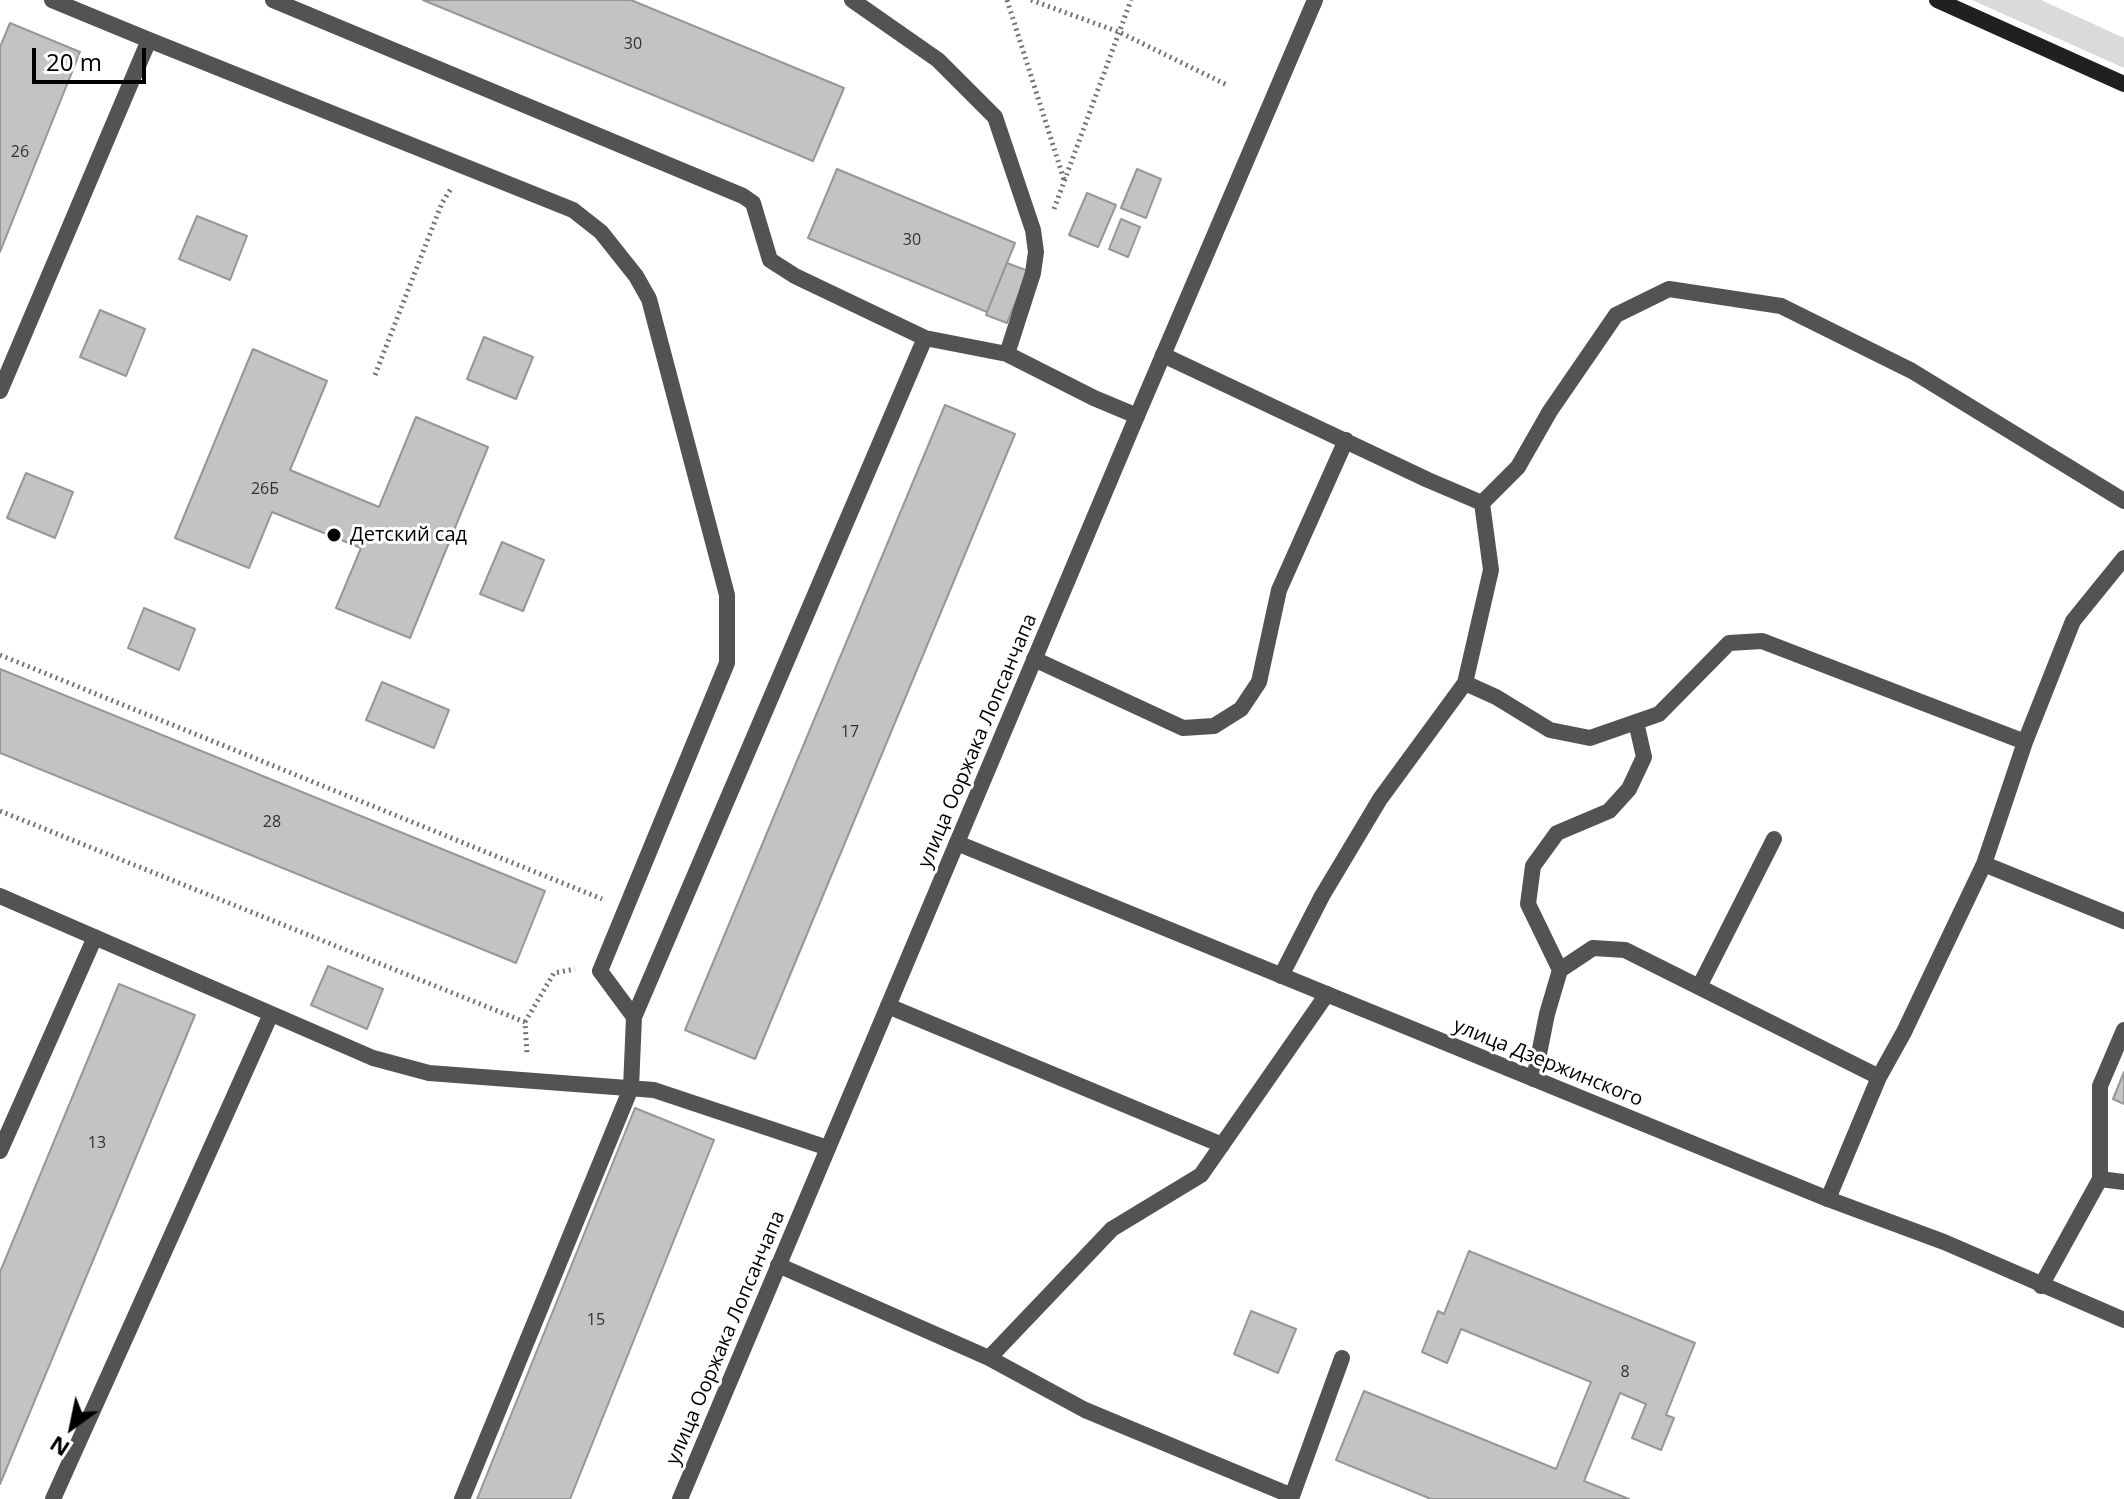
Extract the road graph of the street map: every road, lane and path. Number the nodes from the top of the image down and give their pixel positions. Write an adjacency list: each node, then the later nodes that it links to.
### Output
1 (52, 0): 10 (street)
2 (273, 0): 14 (street)
3 (852, 0): 15 (street)
4 (1007, 0): 9 (path)
5 (1031, 0): 9 (path)
6 (1131, 0): 9 (path)
7 (1315, 0): 16 (street, улица Ооржака Лопсанчапа)
8 (1937, 0): 11 (main road)
9 (1119, 32): 12 (path)
10 (149, 40): 13 (street); 18 (street)
11 (2124, 84)
12 (1227, 85)
13 (464, 167): 17 (path); 34 (street)
14 (925, 338): 15 (street); 44 (street)
15 (1007, 354): 19 (street)
16 (1163, 355): 19 (street, улица Ооржака Лопсанчапа); 20 (street)
17 (375, 375)
18 (0, 391)
19 (1137, 416): 25 (street, улица Ооржака Лопсанчапа)
20 (1346, 440): 22 (street); 25 (street)
21 (2124, 501): 22 (street)
22 (1482, 503): 26 (street)
23 (2124, 558): 28 (street)
24 (0, 655): 34 (path)
25 (1034, 659): 31 (street, улица Ооржака Лопсанчапа)
26 (1465, 683): 27 (street); 39 (street)
27 (1636, 722): 28 (street); 37 (street)
28 (2025, 742): 32 (street)
29 (0, 811): 45 (path)
30 (1774, 839): 40 (street)
31 (957, 843): 39 (street, улица Дзержинского); 42 (street, улица Ооржака Лопсанчапа)
32 (1984, 864): 35 (street); 47 (street)
33 (0, 896): 36 (street)
34 (625, 909): 38 (street)
35 (2124, 921)
36 (95, 937): 43 (street); 53 (street)
37 (1560, 970): 40 (street); 48 (street)
38 (600, 971): 44 (street); 45 (path)
39 (1281, 976): 41 (street, улица Дзержинского)
40 (1699, 987): 47 (street)
41 (1327, 994): 48 (street, улица Дзержинского); 51 (street)
42 (888, 1006): 51 (street); 52 (street, улица Ооржака Лопсанчапа)
43 (271, 1014): 49 (street); 62 (street)
44 (634, 1017): 50 (street)
45 (525, 1022): 49 (path)
46 (2124, 1030): 54 (street)
47 (1879, 1077): 56 (street)
48 (1534, 1079): 56 (street, улица Дзержинского)
49 (528, 1080): 50 (street)
50 (631, 1088): 52 (street); 63 (street)
51 (1222, 1145): 60 (street)
52 (828, 1148): 57 (street, улица Ооржака Лопсанчапа)
53 (0, 1151)
54 (2100, 1179): 55 (street); 58 (street)
55 (2124, 1182)
56 (1828, 1199): 58 (street, улица Дзержинского)
57 (778, 1265): 60 (street); 64 (street, улица Ооржака Лопсанчапа)
58 (2041, 1286): 59 (street, улица Дзержинского)
59 (2124, 1320)
60 (989, 1358): 61 (street)
61 (1342, 1358)
62 (53, 1499)
63 (462, 1499)
64 (680, 1499)

